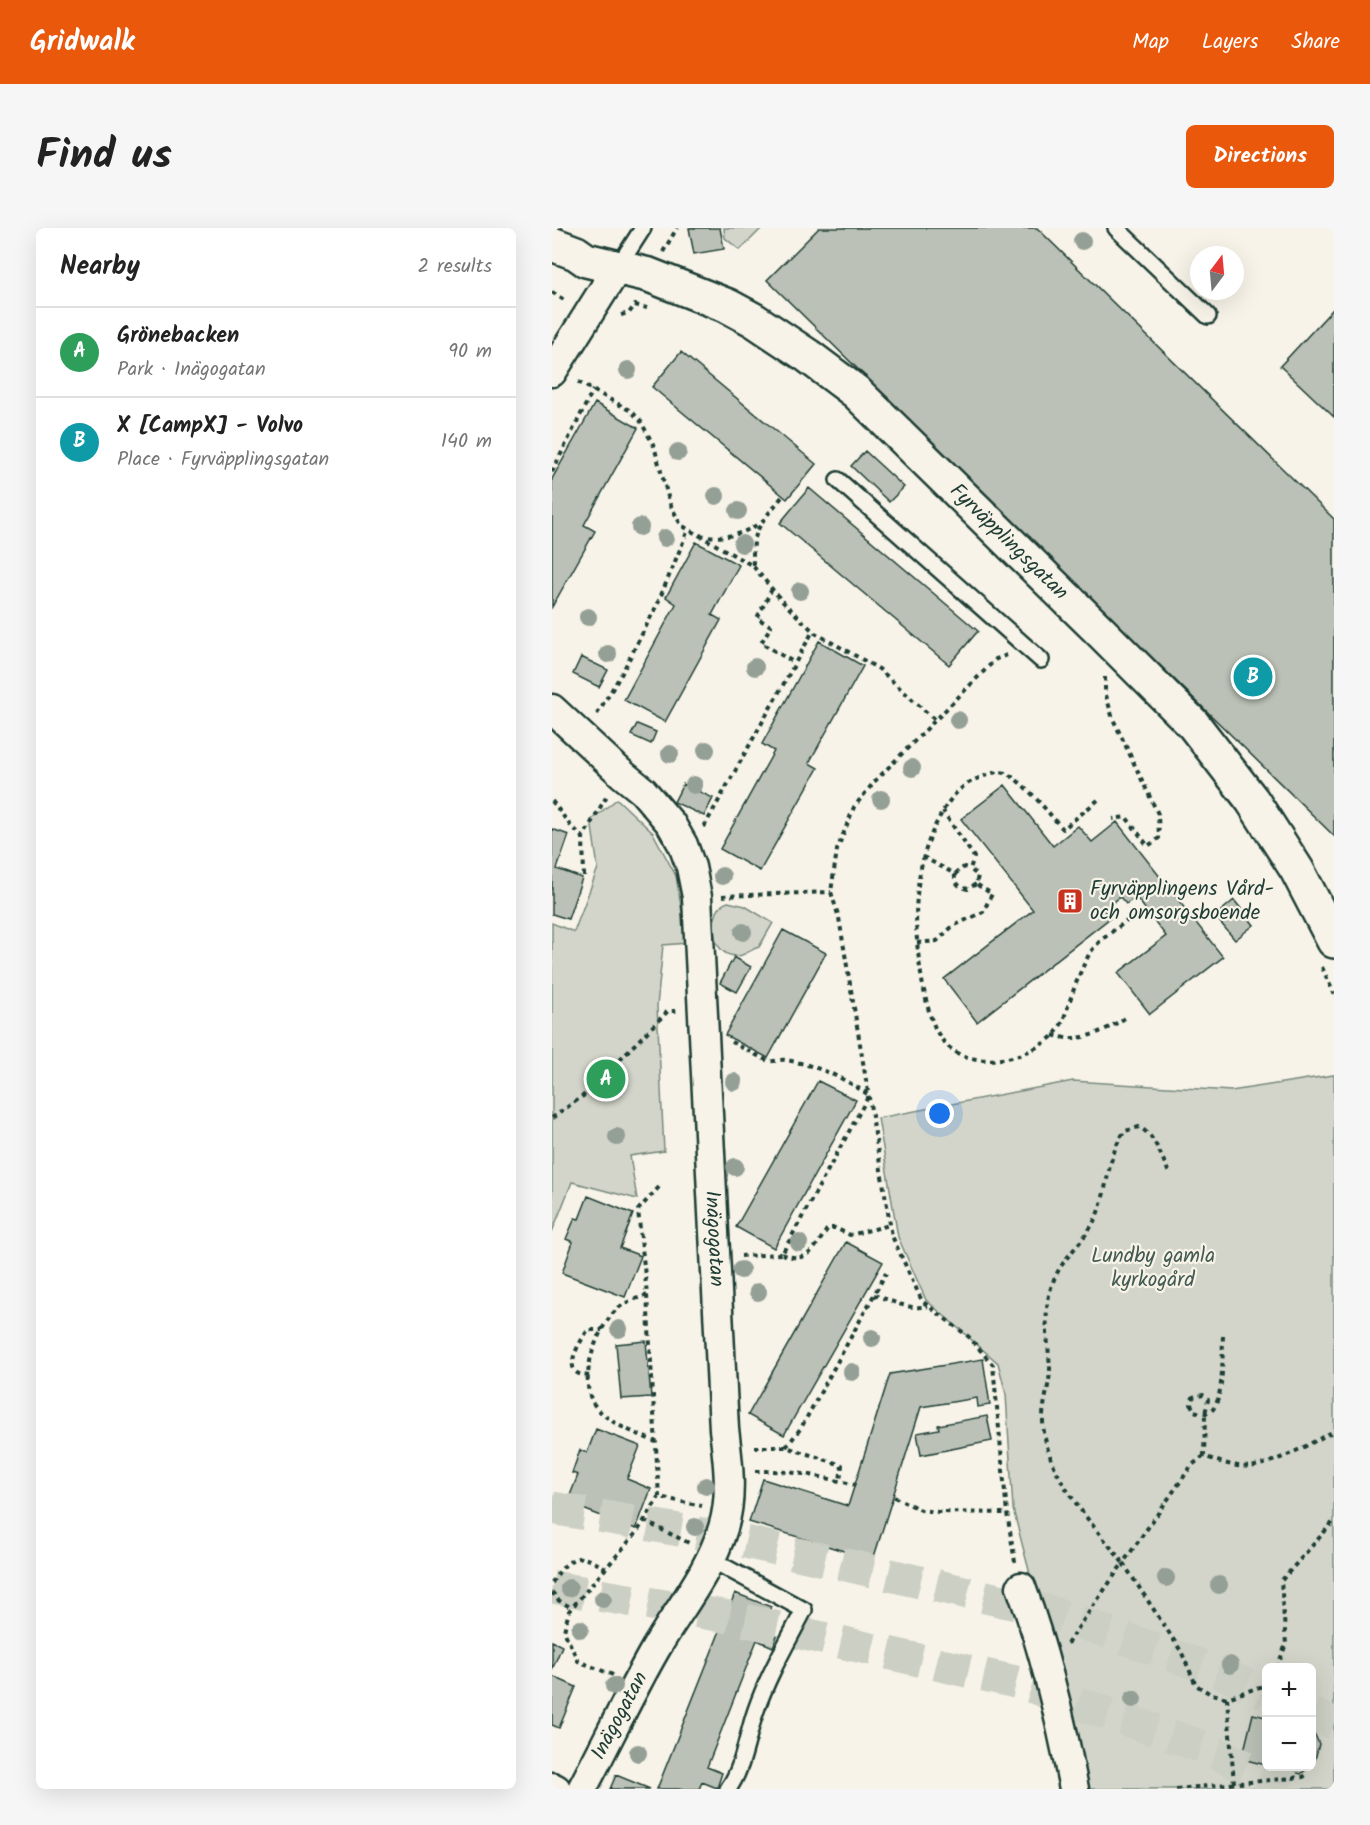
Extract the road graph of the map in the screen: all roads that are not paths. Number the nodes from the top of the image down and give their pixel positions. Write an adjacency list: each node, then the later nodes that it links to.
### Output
1 (643, 228): 5 (lane)
2 (1116, 228): 7 (lane)
3 (552, 244): 4 (street, Fyrväpplingsgatan)
4 (586, 260): 5 (street, Fyrväpplingsgatan); 6 (street, Fyrväpplingsgatan)
5 (618, 267): 8 (street); 12 (street, Fyrväpplingsgatan)
6 (552, 268)
7 (1208, 316)
8 (560, 375)
9 (838, 480): 10 (lane)
10 (1041, 660)
11 (552, 709): 13 (street, Inägogatan)
12 (1334, 941)
13 (702, 1552): 15 (street, Inägogatan); 16 (lane)
14 (1021, 1587): 17 (street)
15 (582, 1789)
16 (728, 1789)
17 (1074, 1789)

